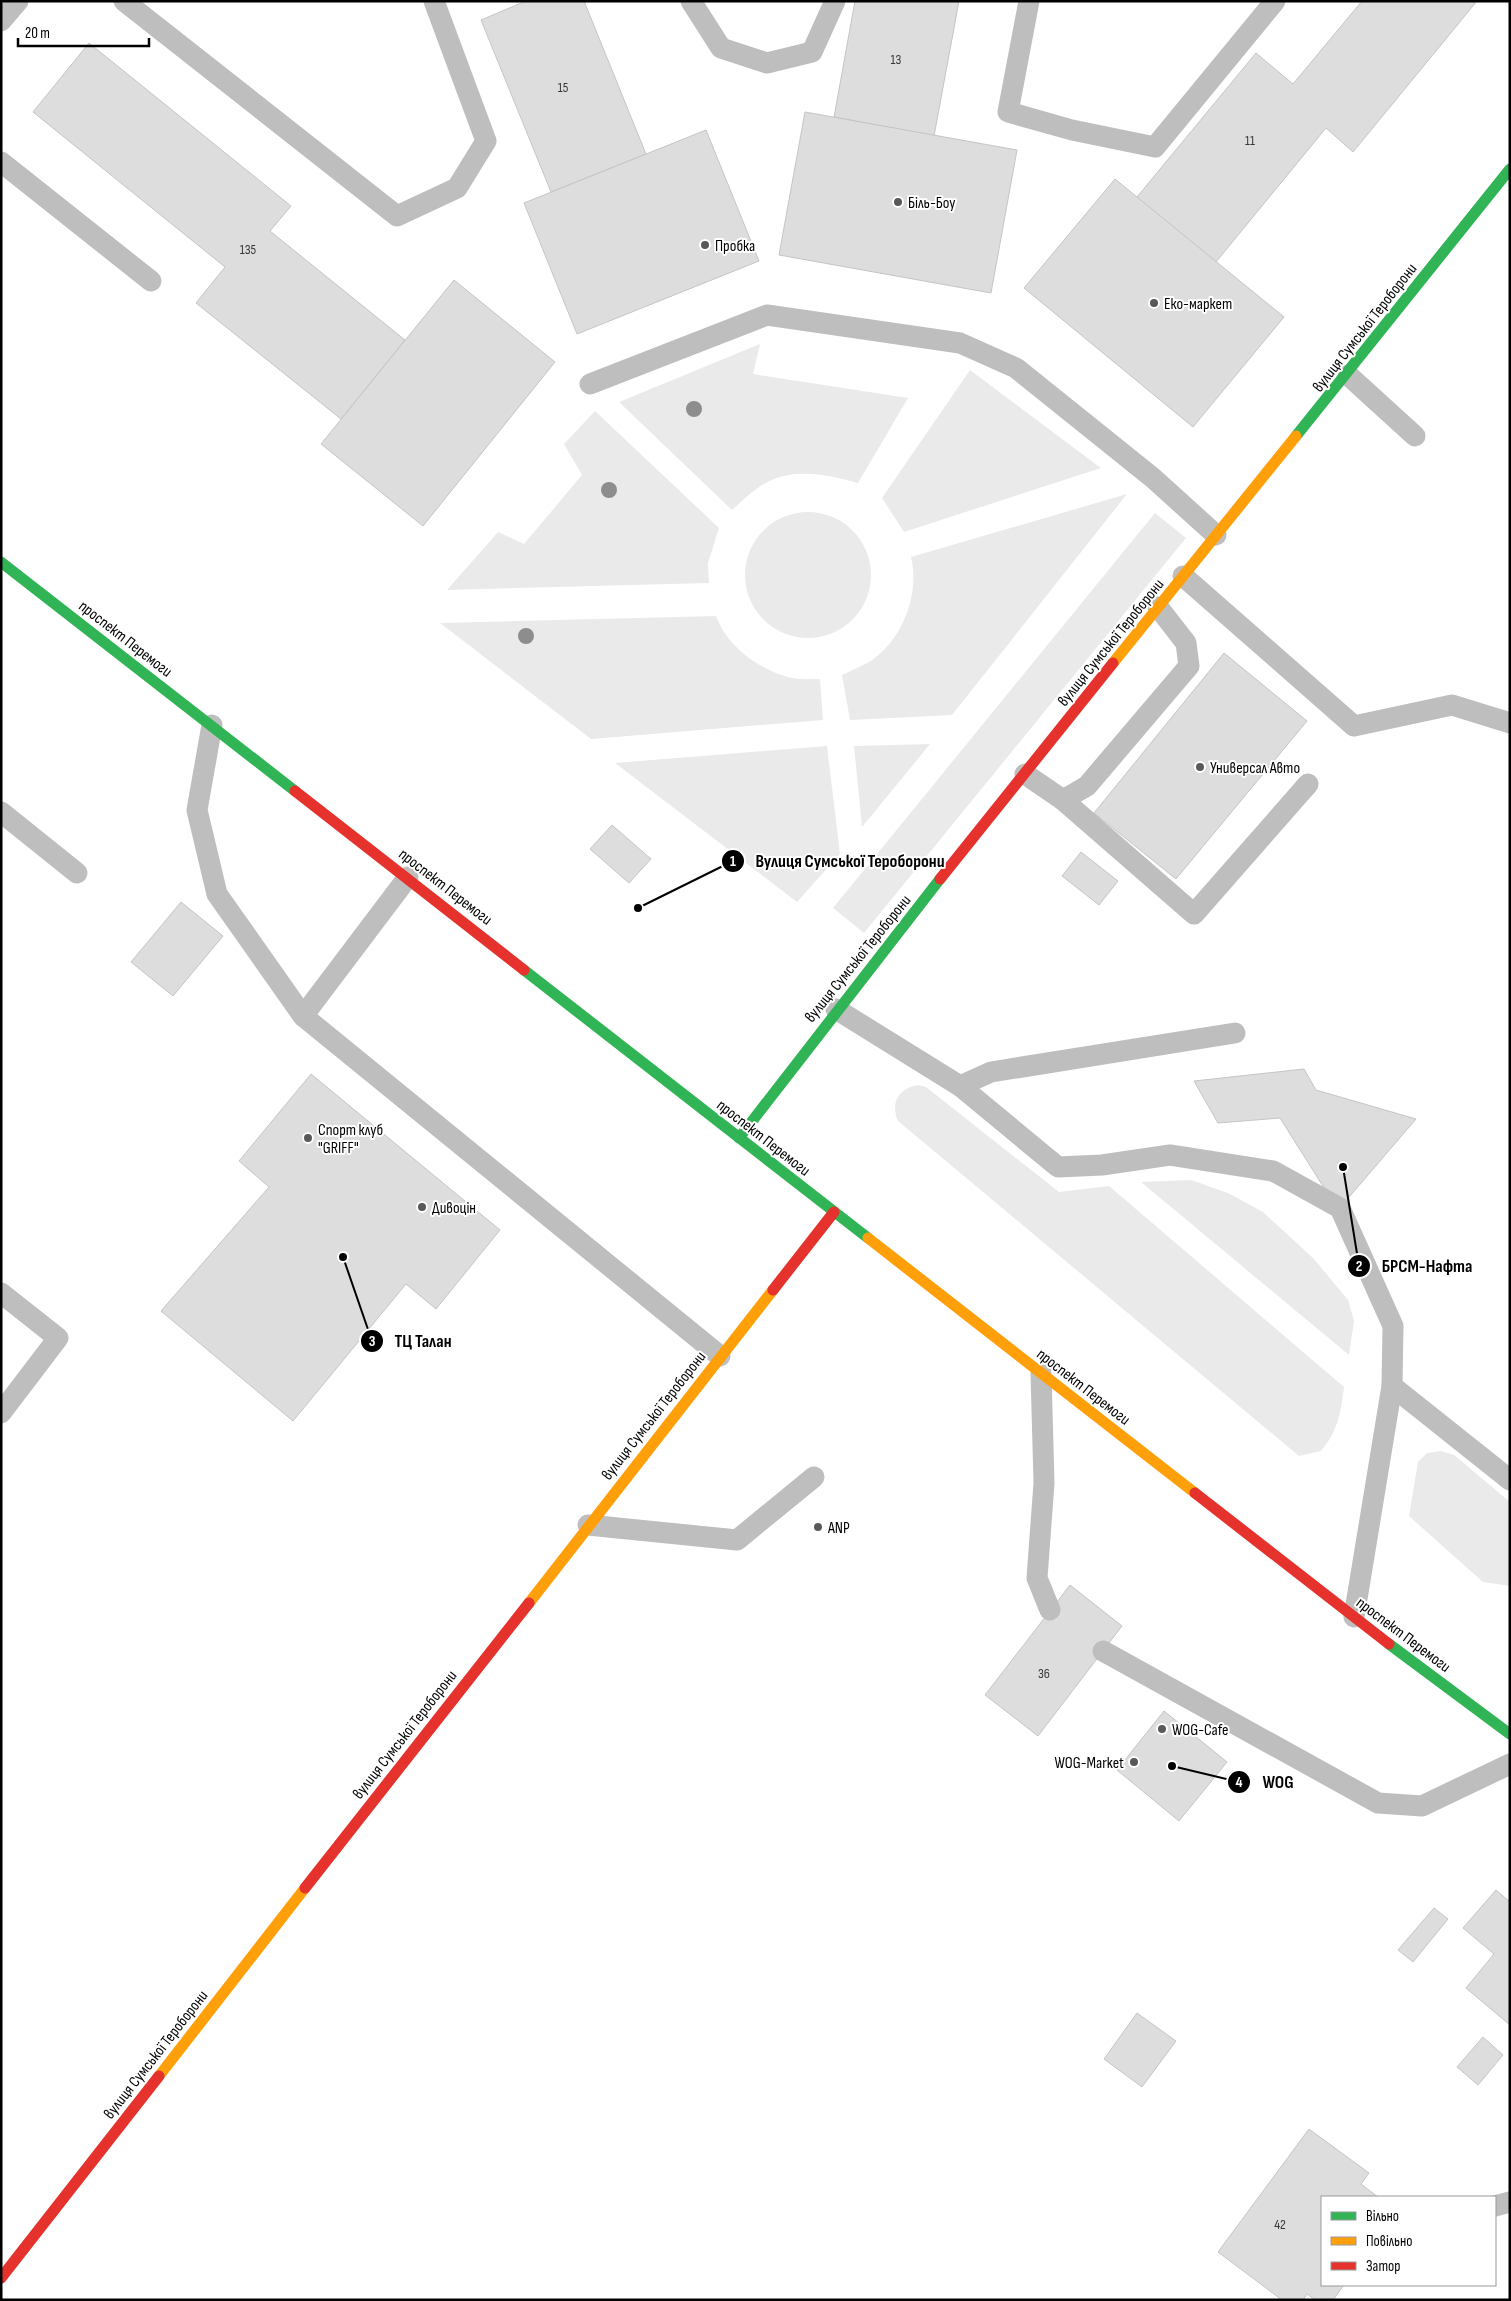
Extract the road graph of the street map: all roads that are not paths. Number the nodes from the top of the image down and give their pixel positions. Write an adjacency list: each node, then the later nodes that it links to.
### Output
1 (18, 1): 8 (lane)
2 (124, 1): 3 (lane)
3 (434, 1)
4 (692, 1): 5 (lane)
5 (835, 1)
6 (1029, 1): 7 (lane)
7 (1274, 1)
8 (1, 20)
9 (1, 162): 11 (lane)
10 (1510, 169): 12 (street, вулиця Сумської Тероборони)
11 (151, 281)
12 (1348, 375): 14 (lane); 15 (street, вулиця Сумської Тероборони)
13 (590, 384): 15 (lane)
14 (1415, 436)
15 (1216, 535): 17 (street, вулиця Сумської Тероборони)
16 (1, 562): 20 (street, проспект Перемоги)
17 (1183, 576): 18 (street, вулиця Сумської Тероборони); 19 (lane)
18 (1158, 607): 21 (street, вулиця Сумської Тероборони); 23 (lane)
19 (1510, 723)
20 (212, 725): 26 (street, проспект Перемоги); 28 (lane)
21 (1025, 774): 23 (lane); 27 (street, вулиця Сумської Тероборони)
22 (1308, 784): 23 (lane)
23 (1063, 800)
24 (1, 812): 25 (lane)
25 (78, 873)
26 (408, 877): 28 (lane); 31 (street, проспект Перемоги)
27 (836, 1008): 30 (lane); 31 (street, вулиця Сумської Тероборони)
28 (303, 1016): 34 (lane)
29 (1235, 1033): 30 (lane)
30 (960, 1086): 36 (lane)
31 (739, 1138): 32 (street, проспект Перемоги)
32 (834, 1212): 34 (street, вулиця Сумської Тероборони); 35 (street, проспект Перемоги)
33 (1, 1292): 37 (lane)
34 (720, 1356): 40 (street, вулиця Сумської Тероборони)
35 (1041, 1373): 41 (lane); 42 (street, проспект Перемоги)
36 (1392, 1386): 39 (lane); 42 (lane)
37 (1, 1413)
38 (814, 1477): 40 (lane)
39 (1510, 1480)
40 (588, 1525): 48 (street, вулиця Сумської Тероборони)
41 (1050, 1610)
42 (1354, 1617): 44 (street, проспект Перемоги)
43 (1103, 1651): 45 (lane)
44 (1510, 1734)
45 (1510, 1764)
46 (1510, 2202): 47 (lane)
47 (1496, 2206)
48 (1, 2278)

